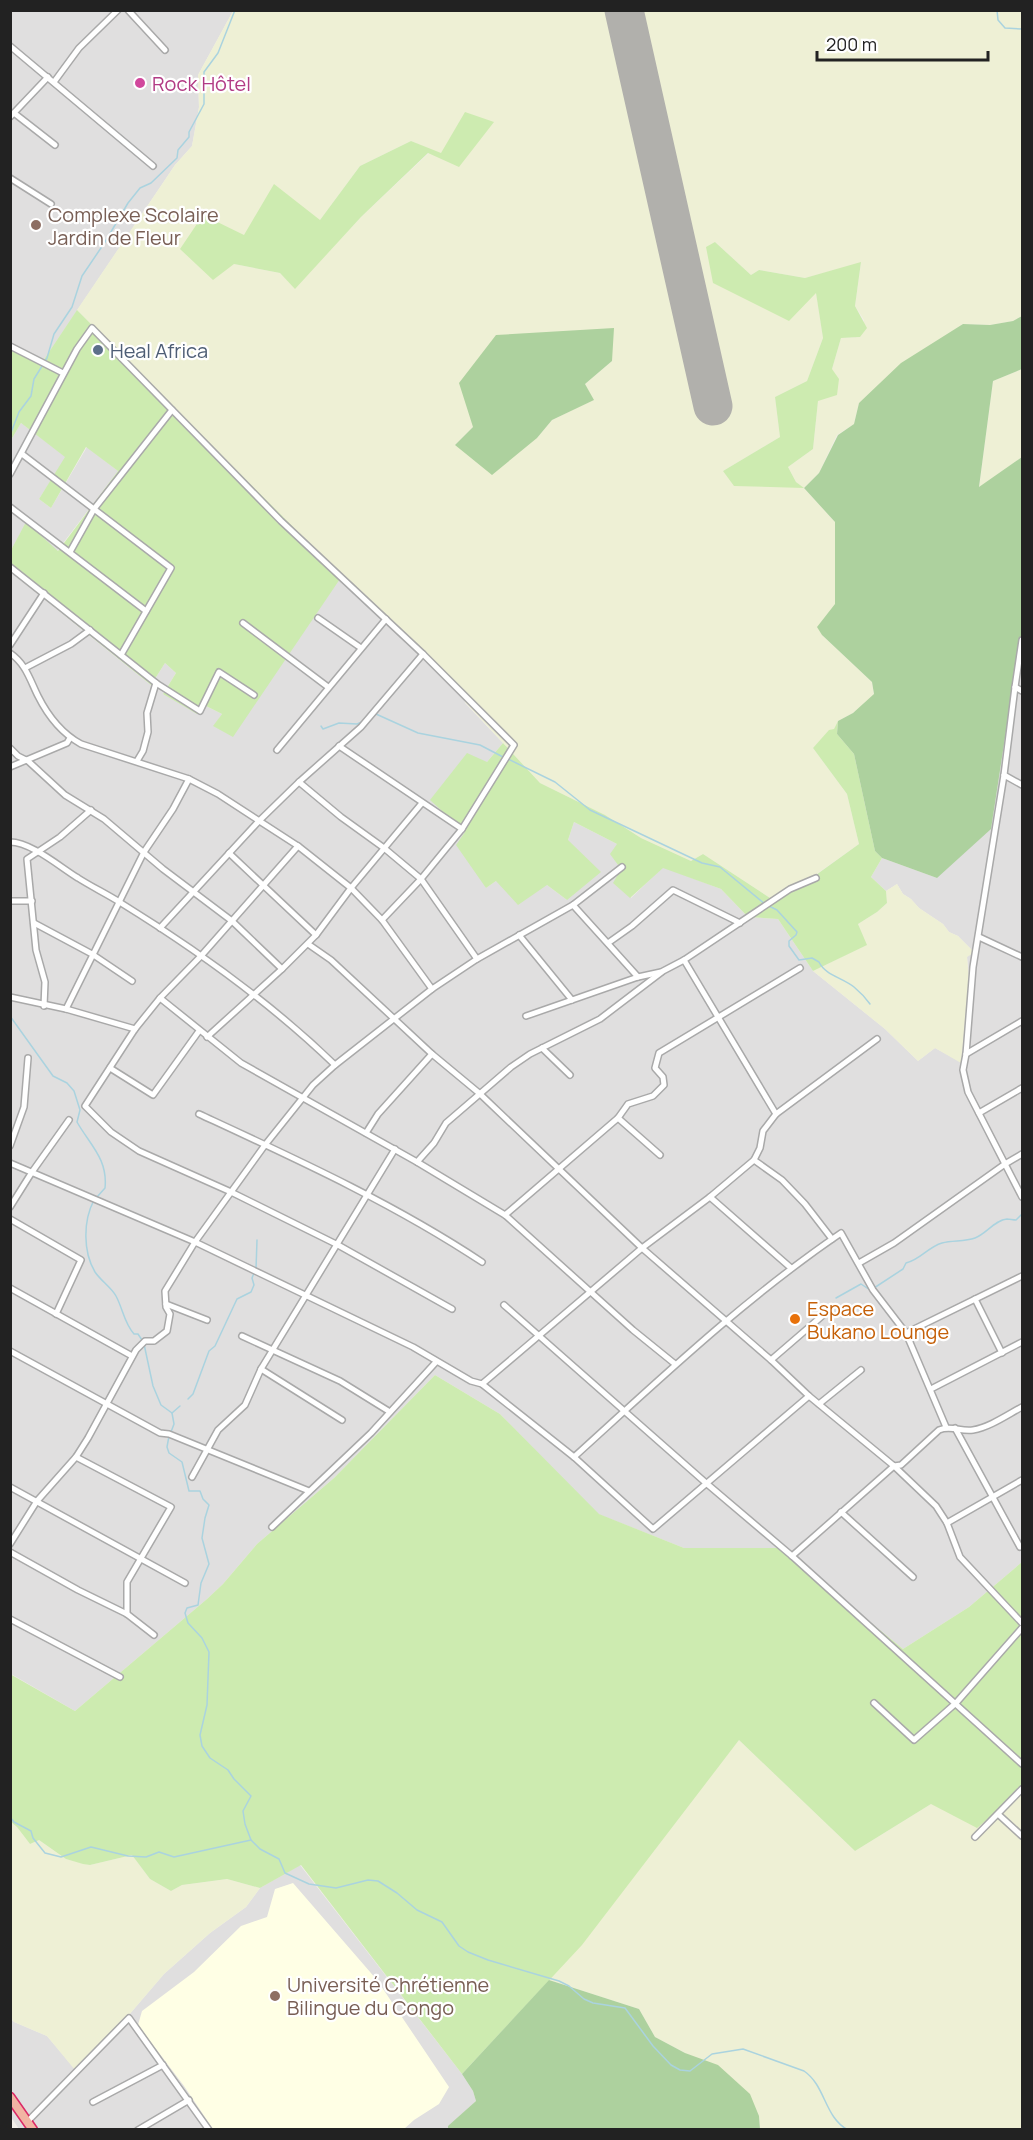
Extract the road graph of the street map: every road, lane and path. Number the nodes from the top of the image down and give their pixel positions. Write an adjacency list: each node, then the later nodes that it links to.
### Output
1 (118, 10): 6 (street)
2 (128, 10): 4 (street)
3 (10, 46): 5 (street)
4 (165, 50)
5 (48, 77): 6 (street); 7 (street)
6 (54, 82): 9 (street)
7 (12, 115): 8 (street)
8 (55, 146)
9 (153, 166)
10 (10, 178): 11 (street)
11 (51, 204)
12 (10, 346): 13 (street)
13 (63, 373): 14 (street); 15 (street)
14 (172, 410): 18 (street); 24 (street)
15 (22, 454): 16 (street); 18 (street)
16 (10, 474)
17 (10, 507): 19 (street)
18 (94, 509): 19 (street); 22 (street)
19 (70, 552): 22 (street)
20 (10, 567): 21 (street)
21 (44, 593): 26 (street); 28 (street)
22 (146, 611): 32 (street)
23 (318, 618): 29 (street)
24 (386, 619): 29 (street); 31 (street)
25 (243, 623): 35 (street)
26 (90, 630): 32 (street); 33 (street)
27 (1023, 640): 36 (street)
28 (10, 645)
29 (361, 648): 35 (street)
30 (10, 653): 33 (street)
31 (423, 654): 40 (street); 53 (street)
32 (121, 655): 34 (street)
33 (25, 668): 39 (street)
34 (156, 683): 38 (street); 44 (street)
35 (328, 687): 42 (street)
36 (1015, 687): 37 (street); 46 (street)
37 (1023, 692)
38 (254, 695)
39 (70, 738): 43 (street); 44 (street)
40 (339, 746): 48 (street); 50 (street)
41 (10, 748): 43 (street)
42 (276, 750)
43 (28, 761): 45 (street); 51 (street)
44 (137, 761): 47 (street)
45 (10, 767)
46 (1004, 775): 49 (street); 77 (street)
47 (189, 779): 52 (street); 57 (street)
48 (298, 782): 52 (street); 56 (street)
49 (1023, 785)
50 (422, 803): 53 (street); 56 (street)
51 (91, 810): 57 (street); 58 (street)
52 (258, 822): 55 (street); 59 (street)
53 (462, 830): 62 (street)
54 (10, 842): 58 (street)
55 (298, 846): 63 (street); 64 (street)
56 (384, 848): 62 (street); 64 (street)
57 (144, 852): 65 (street); 68 (street)
58 (37, 853): 67 (street); 68 (street)
59 (229, 853): 63 (street); 65 (street)
60 (621, 867): 69 (street)
61 (816, 878): 73 (street)
62 (421, 879): 70 (street); 83 (street)
63 (262, 886): 71 (street); 75 (street)
64 (351, 888): 70 (street); 75 (street)
65 (194, 891): 71 (street); 74 (street)
66 (10, 901): 67 (street)
67 (32, 901): 72 (street)
68 (119, 901): 74 (street); 80 (street)
69 (573, 905): 76 (street); 78 (street)
70 (382, 920): 90 (street)
71 (232, 921): 81 (street); 86 (street)
72 (34, 923): 80 (street); 95 (street)
73 (740, 923): 78 (street); 84 (street)
74 (160, 928): 81 (street)
75 (316, 935): 79 (street)
76 (519, 935): 83 (street); 94 (street)
77 (979, 937): 82 (street); 107 (street)
78 (608, 943): 88 (street)
79 (308, 944): 86 (street); 99 (street)
80 (92, 954): 89 (street); 96 (street)
81 (201, 956): 91 (street); 93 (street)
82 (1023, 957)
83 (477, 959): 90 (street)
84 (684, 960): 87 (street); 98 (street)
85 (800, 968): 98 (street)
86 (282, 969): 91 (street)
87 (663, 971): 88 (street); 105 (street)
88 (638, 977): 94 (street)
89 (132, 981)
90 (432, 989): 99 (street)
91 (254, 996): 103 (street); 109 (street)
92 (10, 997): 95 (street)
93 (160, 998): 101 (street); 102 (street)
94 (572, 1000): 97 (street)
95 (44, 1006): 96 (street)
96 (66, 1009): 101 (street)
97 (526, 1016)
98 (717, 1017): 117 (street); 118 (street)
99 (395, 1019): 106 (street); 109 (street)
100 (1023, 1021): 107 (street)
101 (135, 1029): 110 (street)
102 (199, 1031): 103 (street); 110 (street)
103 (207, 1037): 114 (street)
104 (877, 1039): 117 (street)
105 (542, 1048): 111 (street); 113 (street)
106 (432, 1054): 113 (street); 120 (street)
107 (966, 1054): 115 (street)
108 (28, 1058): 122 (street)
109 (335, 1065): 114 (street)
110 (110, 1068): 132 (street)
111 (570, 1075)
112 (1023, 1088): 115 (street)
113 (479, 1093): 127 (street); 130 (street)
114 (303, 1098): 120 (street); 121 (street)
115 (979, 1113): 129 (street)
116 (199, 1114): 121 (street)
117 (776, 1114): 126 (street)
118 (618, 1118): 125 (street); 130 (street)
119 (69, 1120): 131 (street)
120 (366, 1133): 123 (street)
121 (265, 1145): 132 (street); 133 (street)
122 (10, 1146)
123 (395, 1149): 127 (street); 133 (street)
124 (1023, 1154): 129 (street)
125 (660, 1155)
126 (754, 1160): 134 (street); 139 (street)
127 (417, 1162): 137 (street)
128 (10, 1163): 131 (street)
129 (1005, 1164): 135 (street); 144 (street)
130 (558, 1170): 137 (street); 142 (street)
131 (32, 1172): 136 (street); 140 (street)
132 (231, 1191): 140 (street); 141 (street)
133 (369, 1195): 141 (street); 143 (street)
134 (710, 1197): 142 (street); 145 (street)
135 (1023, 1197)
136 (10, 1207)
137 (505, 1215): 148 (street)
138 (10, 1219): 155 (street)
139 (832, 1239): 144 (street); 145 (street)
140 (195, 1242): 149 (street); 151 (street)
141 (338, 1245): 149 (street); 153 (street)
142 (642, 1248): 148 (street); 157 (street)
143 (482, 1262)
144 (859, 1263): 158 (street)
145 (791, 1268): 157 (street)
146 (1023, 1276): 150 (street)
147 (10, 1288): 155 (street)
148 (591, 1291): 159 (street); 168 (street)
149 (306, 1296): 162 (street); 167 (street)
150 (975, 1299): 158 (street); 164 (street)
151 (166, 1304): 156 (street); 165 (street)
152 (504, 1305): 159 (street)
153 (452, 1309)
154 (829, 1310): 166 (street)
155 (56, 1314): 165 (street)
156 (207, 1320)
157 (726, 1320): 166 (street); 168 (street)
158 (906, 1333): 172 (street)
159 (540, 1335): 171 (street); 177 (street)
160 (242, 1336): 162 (street)
161 (1023, 1342): 164 (street)
162 (273, 1349): 169 (street); 178 (street)
163 (10, 1351): 174 (street)
164 (1002, 1353): 172 (street)
165 (132, 1356): 174 (street)
166 (771, 1360): 173 (street)
167 (436, 1362): 171 (street); 178 (street)
168 (675, 1364): 177 (street)
169 (261, 1369): 179 (street); 182 (street)
170 (861, 1370): 175 (street)
171 (483, 1384): 184 (street)
172 (931, 1389): 180 (street)
173 (809, 1396): 175 (street); 188 (street)
174 (106, 1404): 182 (street); 183 (street)
175 (819, 1404): 185 (street)
176 (1023, 1407): 181 (street)
177 (624, 1411): 184 (street); 188 (street)
178 (390, 1412): 190 (street)
179 (342, 1420)
180 (946, 1427): 181 (street); 185 (street)
181 (955, 1428): 191 (street)
182 (207, 1451): 186 (street); 190 (street)
183 (76, 1457): 192 (street); 200 (street)
184 (573, 1457): 188 (street)
185 (894, 1466): 193 (street); 194 (street)
186 (192, 1477)
187 (1023, 1480): 191 (street)
188 (706, 1483): 199 (street)
189 (10, 1487): 192 (street)
190 (309, 1491): 195 (street)
191 (992, 1496): 194 (street); 197 (street)
192 (37, 1501): 196 (street); 200 (street)
193 (842, 1512): 199 (street); 201 (street)
194 (947, 1523): 205 (street)
195 (272, 1527)
196 (10, 1544)
197 (1020, 1547)
198 (10, 1552): 203 (street)
199 (792, 1556): 209 (street)
200 (139, 1558): 202 (street); 203 (street)
201 (913, 1577)
202 (185, 1583)
203 (127, 1614): 206 (street)
204 (10, 1619): 207 (street)
205 (1023, 1626): 209 (street)
206 (154, 1635)
207 (120, 1677)
208 (874, 1703): 209 (street)
209 (956, 1703): 210 (street)
210 (1023, 1764)
211 (1023, 1789): 212 (street)
212 (999, 1815): 213 (street); 214 (street)
213 (1023, 1836)
214 (975, 1837)
215 (163, 2065): 217 (street); 218 (street); 219 (street)
216 (10, 2097): 219 (highway)
217 (189, 2100): 220 (street); 221 (street)
218 (93, 2102)
219 (30, 2125)
220 (138, 2130)
221 (209, 2130)

